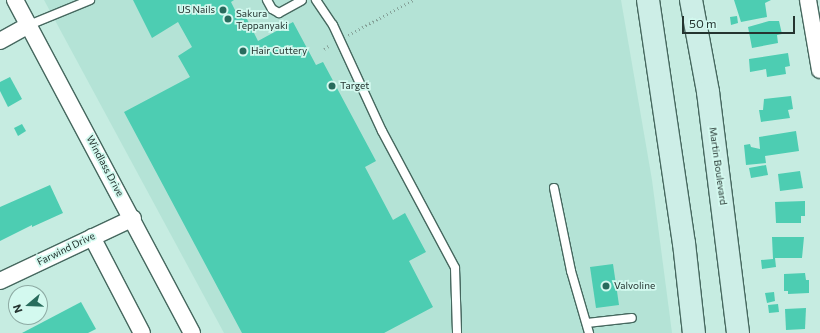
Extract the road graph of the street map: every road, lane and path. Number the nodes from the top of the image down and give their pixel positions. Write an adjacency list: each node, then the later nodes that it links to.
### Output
1 (15, 0): 11 (street, Windlass Drive)
2 (90, 0): 10 (lane)
3 (267, 0): 4 (lane)
4 (302, 0)
5 (316, 0): 12 (lane)
6 (413, 0): 12 (path)
7 (648, 0): 26 (main road)
8 (691, 0): 27 (main road, Martin Boulevard)
9 (808, 0): 15 (street)
10 (79, 3): 11 (lane)
11 (29, 26): 13 (street); 17 (street, Windlass Drive)
12 (340, 40): 14 (path); 24 (lane)
13 (0, 41)
14 (324, 49)
15 (820, 70)
16 (554, 188): 21 (lane)
17 (133, 218): 18 (street, Farwind Drive); 23 (street, Windlass Drive)
18 (92, 237): 19 (street, Farwind Drive); 22 (street)
19 (0, 281)
20 (632, 318): 21 (lane)
21 (588, 323): 25 (lane)
22 (142, 333)
23 (192, 333)
24 (457, 333)
25 (589, 333)
26 (694, 333)
27 (738, 333)

